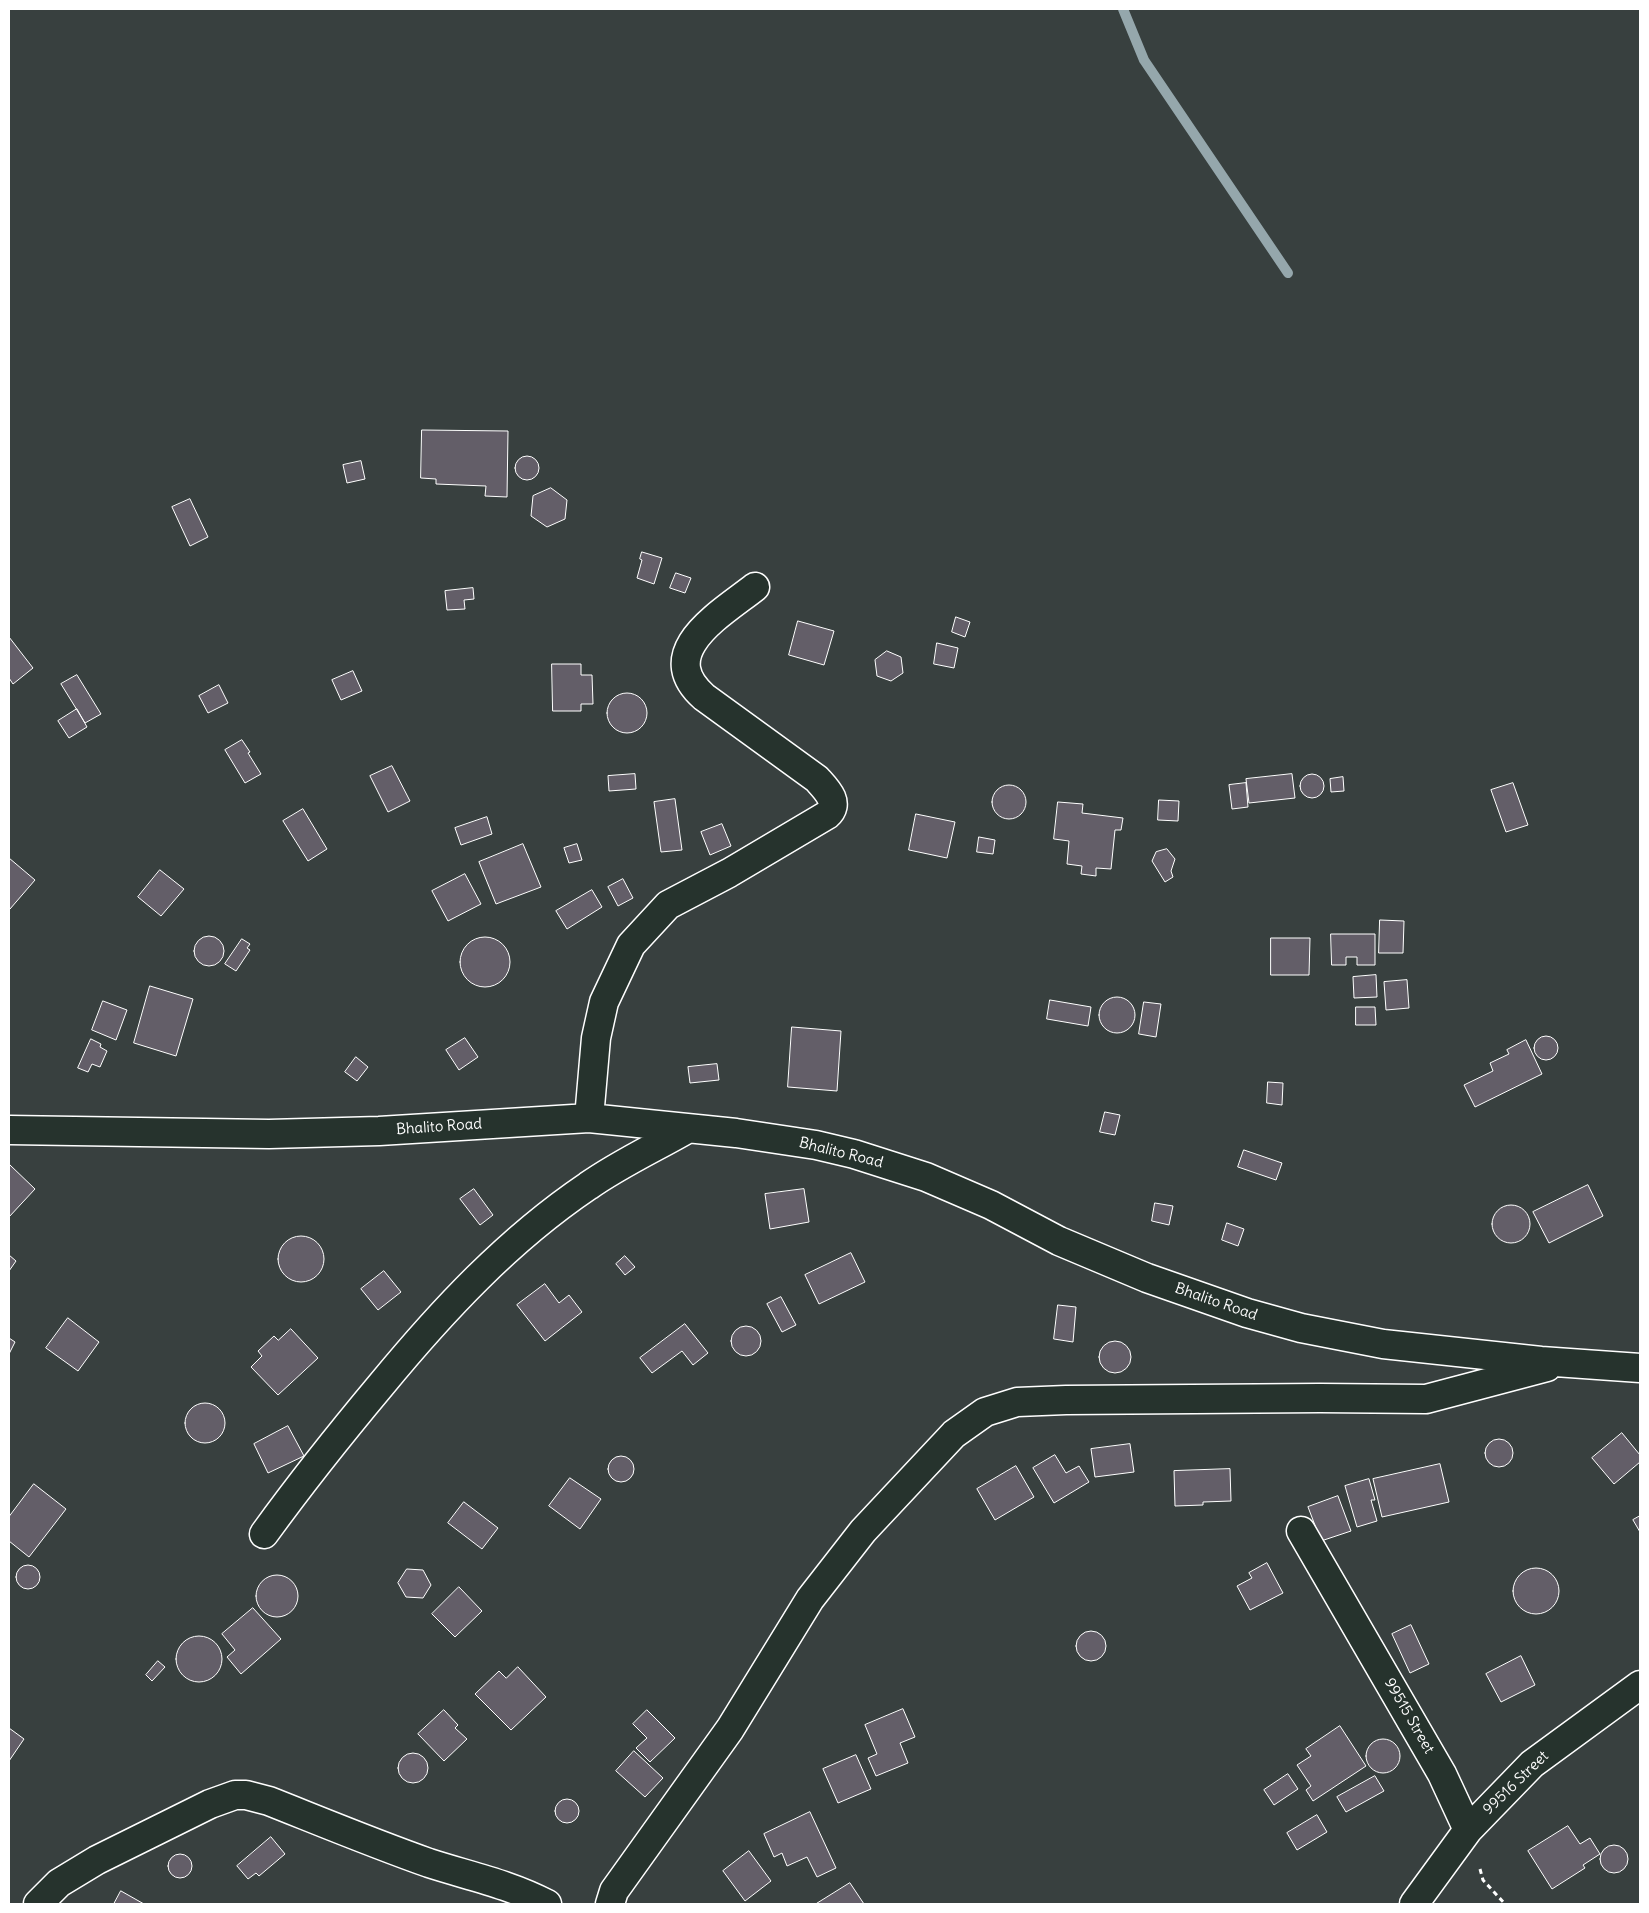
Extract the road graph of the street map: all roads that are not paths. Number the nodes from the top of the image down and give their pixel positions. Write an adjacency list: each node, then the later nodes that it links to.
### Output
1 (754, 587): 2 (street)
2 (589, 1118): 3 (street, Bhalito Road); 4 (street, Bhalito Road)
3 (686, 1129): 5 (street, Bhalito Road); 8 (street)
4 (9, 1130)
5 (1563, 1362): 6 (street, Bhalito Road); 13 (street)
6 (1637, 1365)
7 (1302, 1531): 10 (street, 99515 Street)
8 (264, 1534)
9 (1640, 1685): 10 (street, 99516 Street)
10 (1468, 1830): 14 (street, 99516 Street)
11 (38, 1904): 12 (street)
12 (547, 1904)
13 (610, 1904)
14 (1414, 1904)

